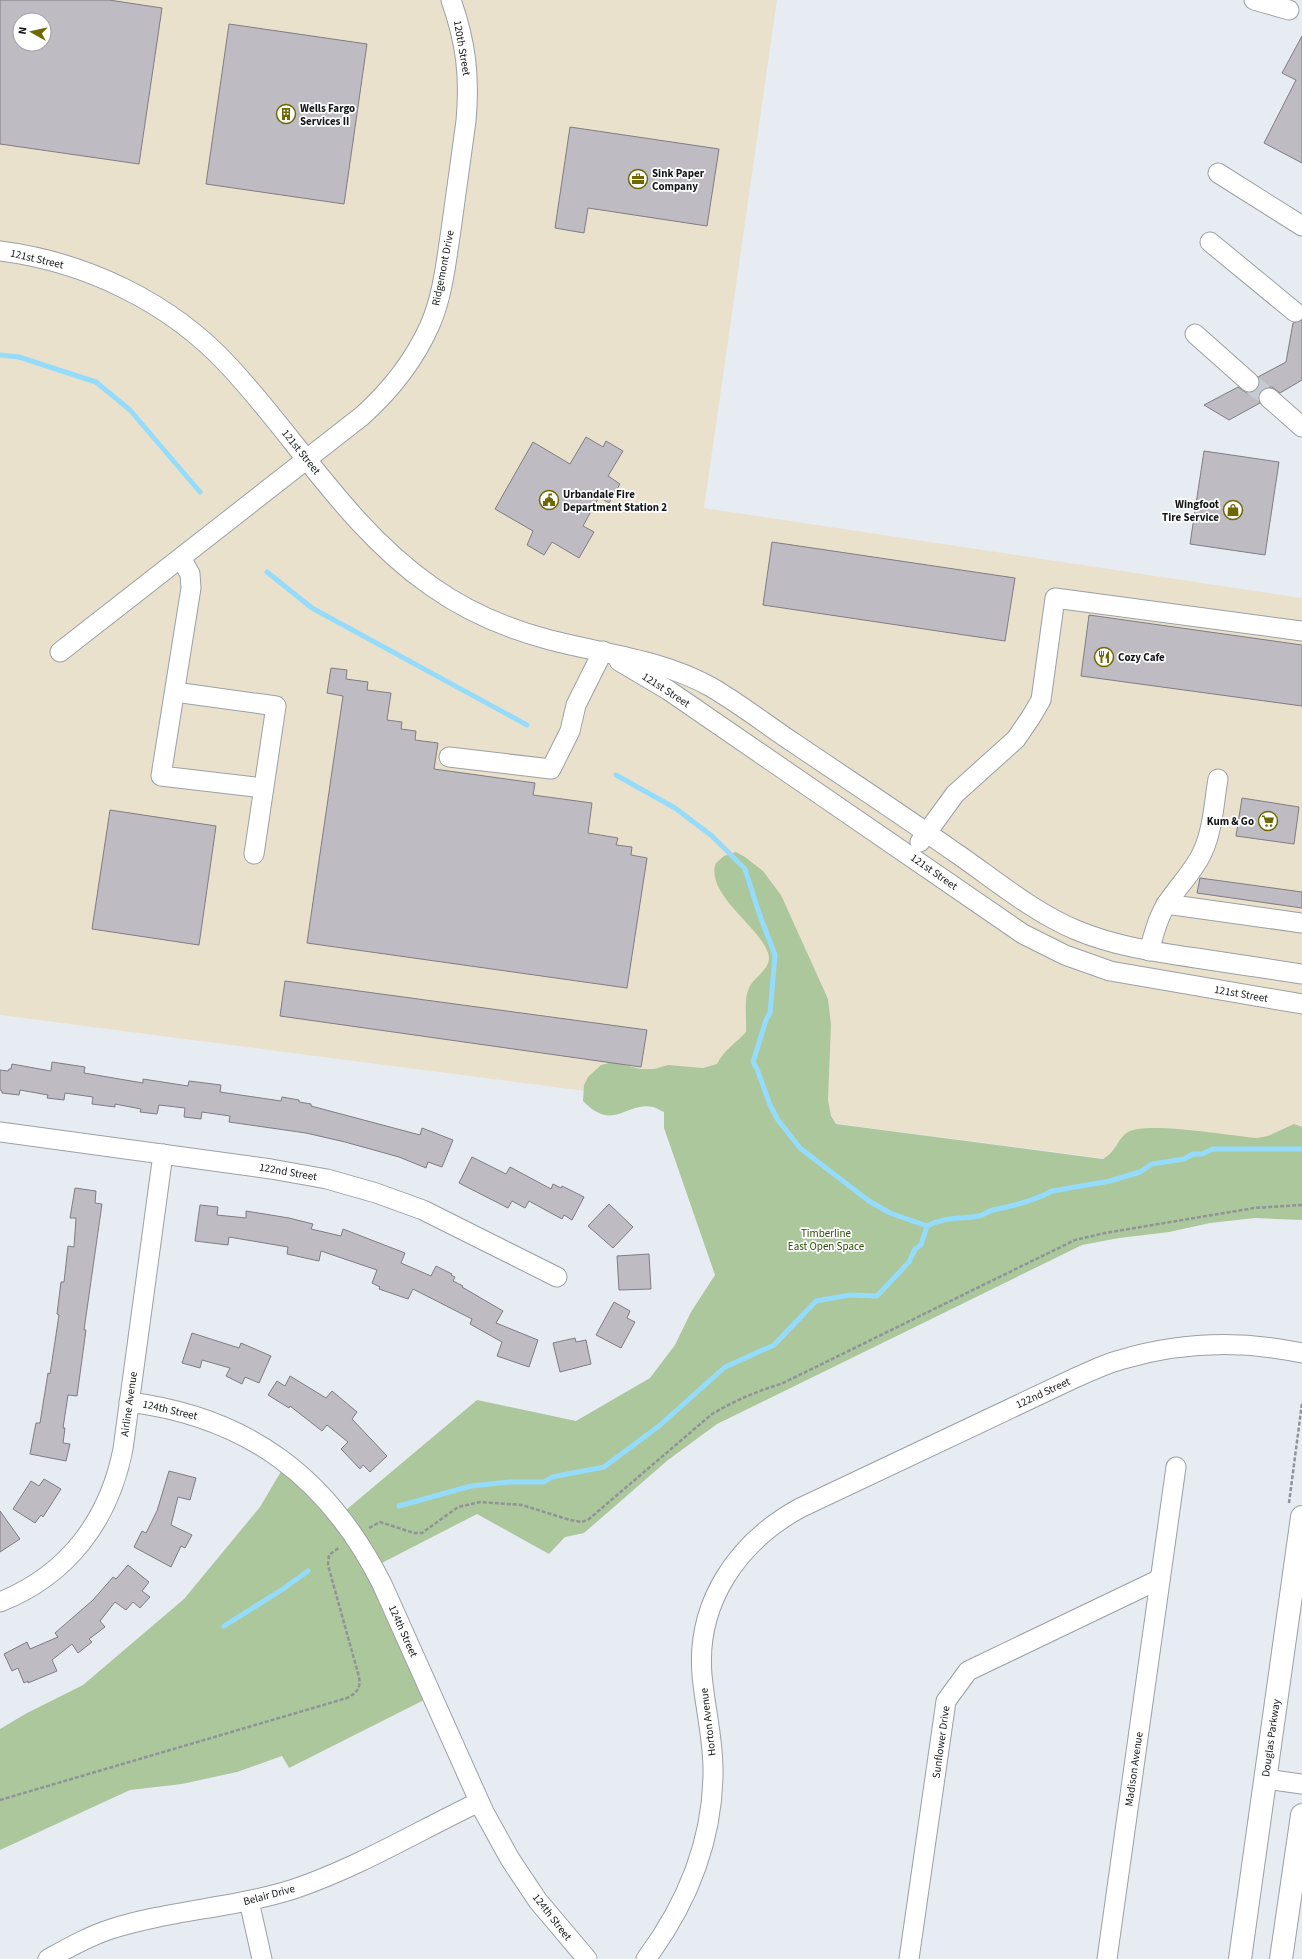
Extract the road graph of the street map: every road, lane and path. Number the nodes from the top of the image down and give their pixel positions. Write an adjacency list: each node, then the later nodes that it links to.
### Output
1 (451, 0): 4 (street, 120th Street)
2 (1254, 0): 3 (street)
3 (1289, 10)
4 (466, 122): 14 (street, Ridgemont Drive)
5 (1218, 173): 6 (street)
6 (1302, 226)
7 (1210, 242): 9 (street)
8 (0, 251): 14 (street, 121st Street)
9 (1295, 312)
10 (1195, 334): 11 (street)
11 (1249, 382)
12 (1269, 398): 13 (street)
13 (1302, 427)
14 (307, 460): 15 (street, Ridgemont Drive); 17 (street, 121st Street)
15 (181, 558): 18 (street, Ridgemont Drive); 19 (street)
16 (1302, 631): 23 (street)
17 (603, 651): 20 (street); 23 (street, 121st Street); 25 (street, 121st Street)
18 (60, 652)
19 (175, 692): 22 (street); 22 (street)
20 (449, 757)
21 (1218, 779): 26 (street)
22 (263, 788): 24 (street)
23 (927, 833): 25 (street); 28 (street, 121st Street)
24 (254, 854)
25 (910, 855): 30 (street, 121st Street)
26 (1166, 904): 27 (street); 28 (street)
27 (1302, 923)
28 (1149, 951): 29 (street, 121st Street)
29 (1302, 974)
30 (1302, 1004)
31 (0, 1132): 32 (street, 122nd Street)
32 (163, 1154): 34 (street, 122nd Street); 36 (street, Airline Avenue)
33 (1302, 1205): 40 (path)
34 (557, 1277)
35 (1302, 1353): 38 (street, 122nd Street)
36 (129, 1402): 40 (street, 124th Street); 42 (street, Airline Avenue)
37 (1176, 1467): 41 (street, Madison Avenue)
38 (800, 1508): 52 (street, Horton Avenue)
39 (1302, 1517): 43 (main road, Douglas Parkway)
40 (357, 1538): 45 (path); 46 (street, 124th Street)
41 (1160, 1579): 53 (street, Sunflower Drive); 54 (street, Madison Avenue)
42 (0, 1602)
43 (1265, 1779): 44 (street); 55 (main road, Douglas Parkway)
44 (1302, 1784)
45 (0, 1800)
46 (480, 1802): 48 (street, Belair Drive); 51 (street, 124th Street)
47 (1302, 1816): 56 (main road)
48 (249, 1901): 49 (street, Belair Drive); 50 (street)
49 (48, 1959)
50 (262, 1959)
51 (587, 1959)
52 (646, 1959)
53 (909, 1959)
54 (1107, 1959)
55 (1240, 1959)
56 (1281, 1959)

